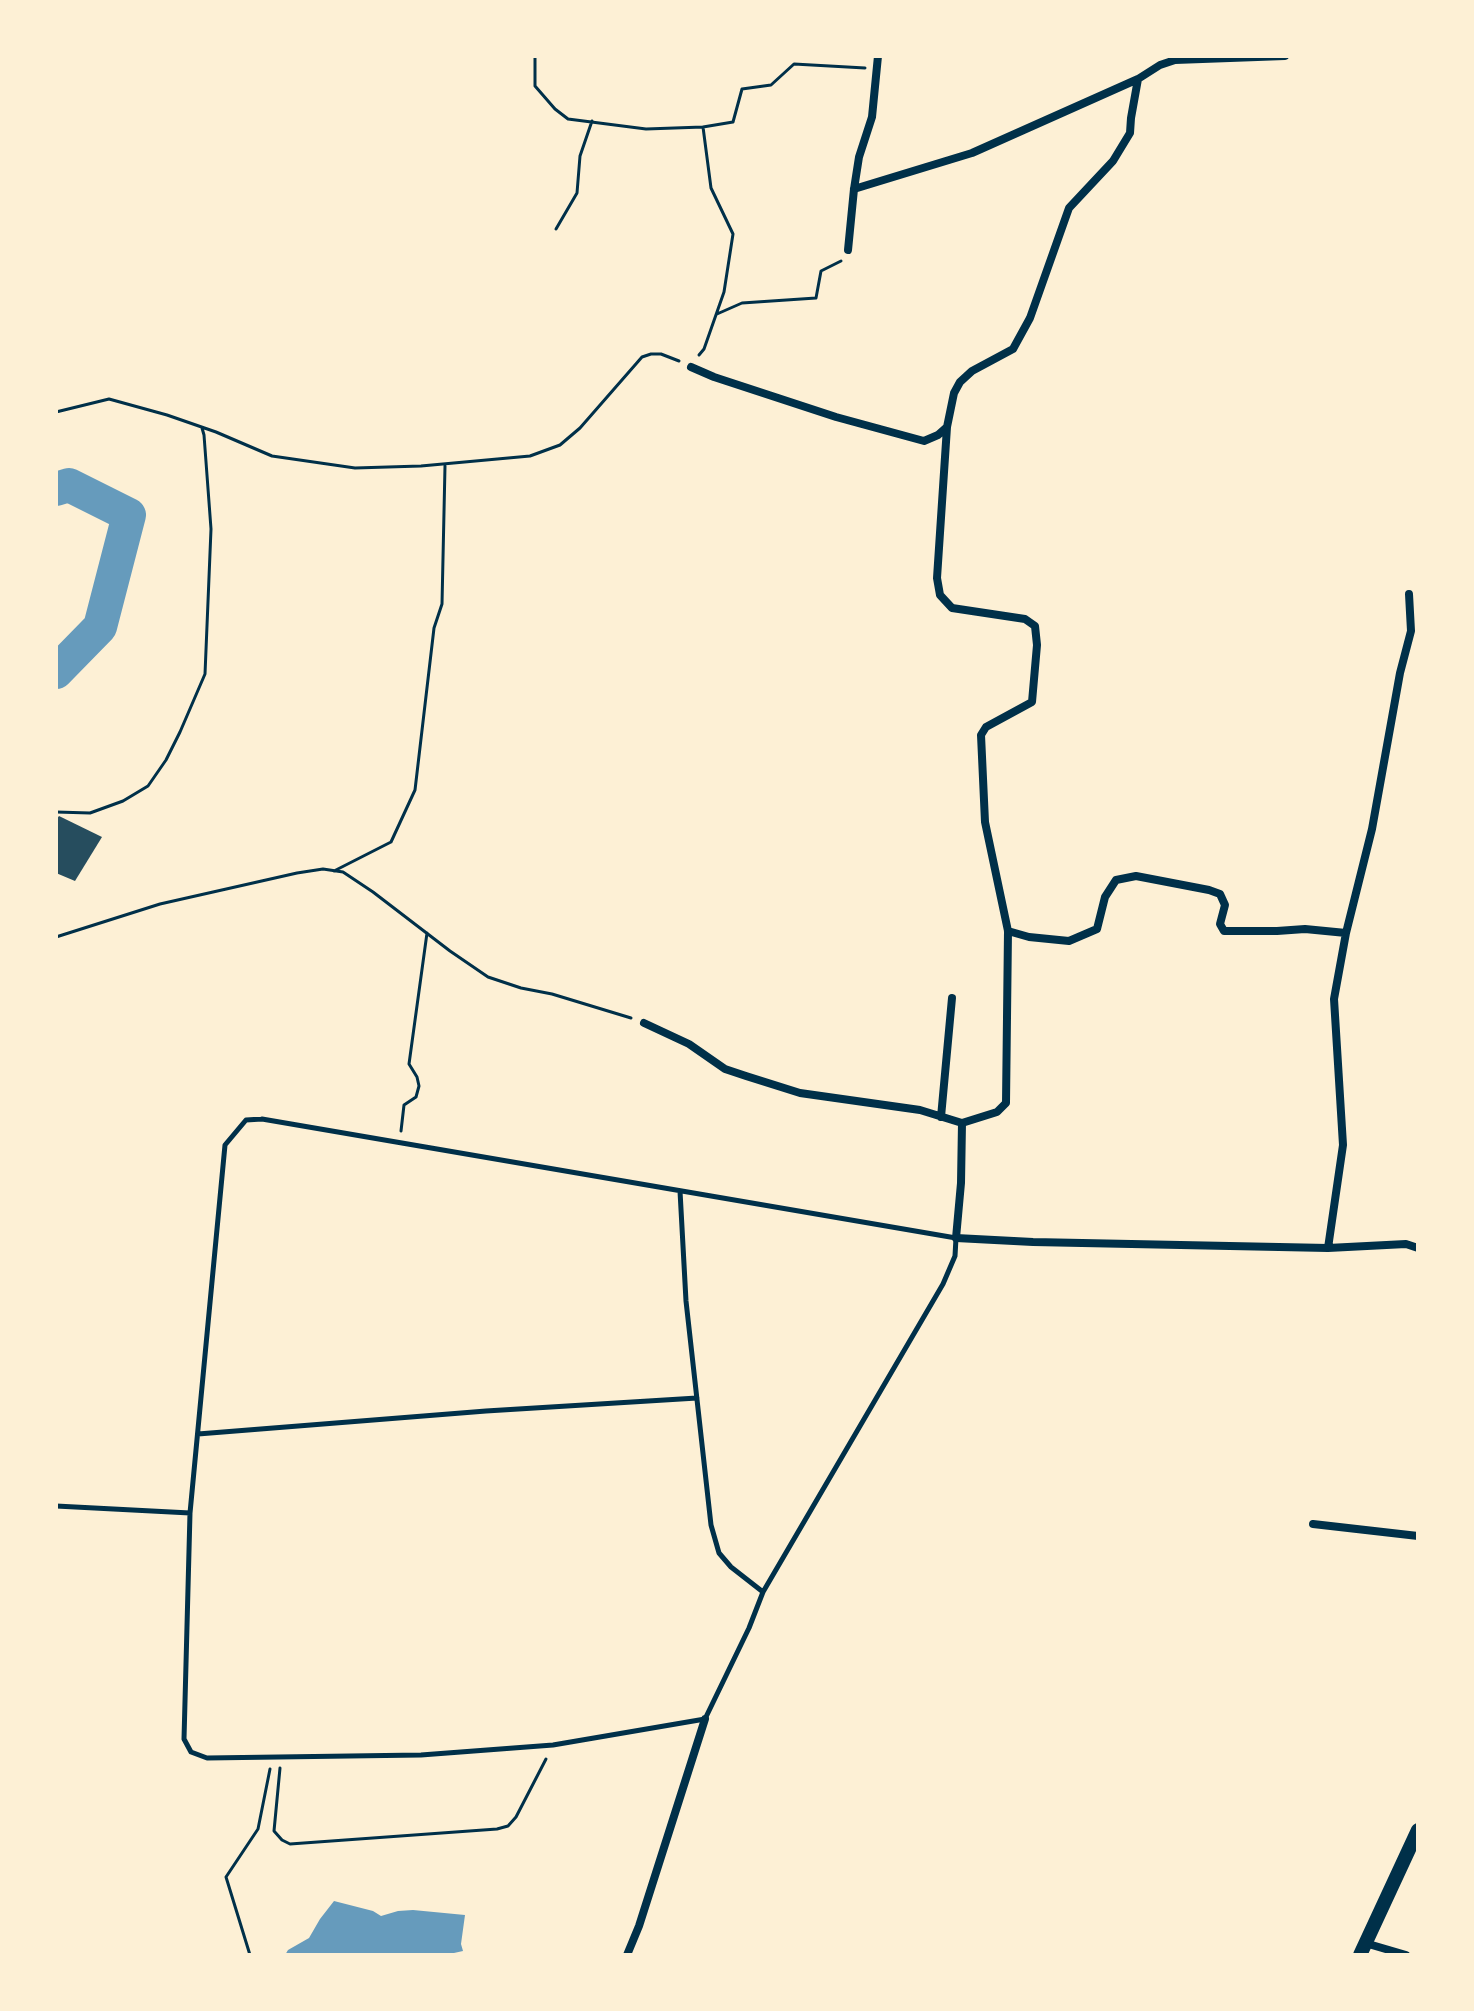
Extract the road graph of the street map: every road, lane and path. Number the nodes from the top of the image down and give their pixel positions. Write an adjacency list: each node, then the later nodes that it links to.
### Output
1 (535, 56): 6 (path)
2 (878, 56): 4 (street)
3 (1285, 56): 5 (street)
4 (876, 69): 7 (path); 8 (street)
5 (1138, 79): 8 (street); 14 (street)
6 (592, 121): 7 (path); 9 (path)
7 (703, 127): 11 (path)
8 (854, 189): 10 (street)
9 (556, 229)
10 (848, 250): 11 (path)
11 (717, 314): 12 (path)
12 (691, 367): 14 (street); 16 (path)
13 (56, 412): 15 (path)
14 (947, 427): 22 (street)
15 (202, 428): 16 (path); 18 (path)
16 (445, 464): 19 (path)
17 (1409, 594): 24 (street)
18 (56, 812)
19 (334, 871): 23 (path); 25 (path)
20 (56, 881): 21 (path)
21 (56, 895)
22 (1008, 931): 24 (street); 29 (street)
23 (427, 933): 27 (path); 30 (path)
24 (1346, 933): 33 (street)
25 (56, 937)
26 (952, 998): 28 (street)
27 (644, 1023): 28 (street)
28 (941, 1117): 29 (street)
29 (962, 1123): 32 (street)
30 (400, 1142): 31 (lane); 36 (lane)
31 (680, 1191): 32 (lane); 35 (lane)
32 (956, 1238): 33 (street); 41 (lane)
33 (1328, 1248): 34 (street)
34 (1418, 1248)
35 (697, 1398): 36 (lane); 41 (lane)
36 (198, 1434): 38 (lane)
37 (56, 1506): 38 (lane)
38 (190, 1513): 44 (lane)
39 (1313, 1524): 40 (street)
40 (1418, 1536)
41 (763, 1592): 42 (lane)
42 (705, 1719): 43 (lane); 49 (street)
43 (553, 1745): 45 (lane); 45 (path)
44 (272, 1758): 45 (lane); 48 (path)
45 (281, 1758)
46 (1418, 1830): 47 (main road)
47 (1362, 1949): 50 (street)
48 (250, 1955)
49 (627, 1955)
50 (1406, 1955)

